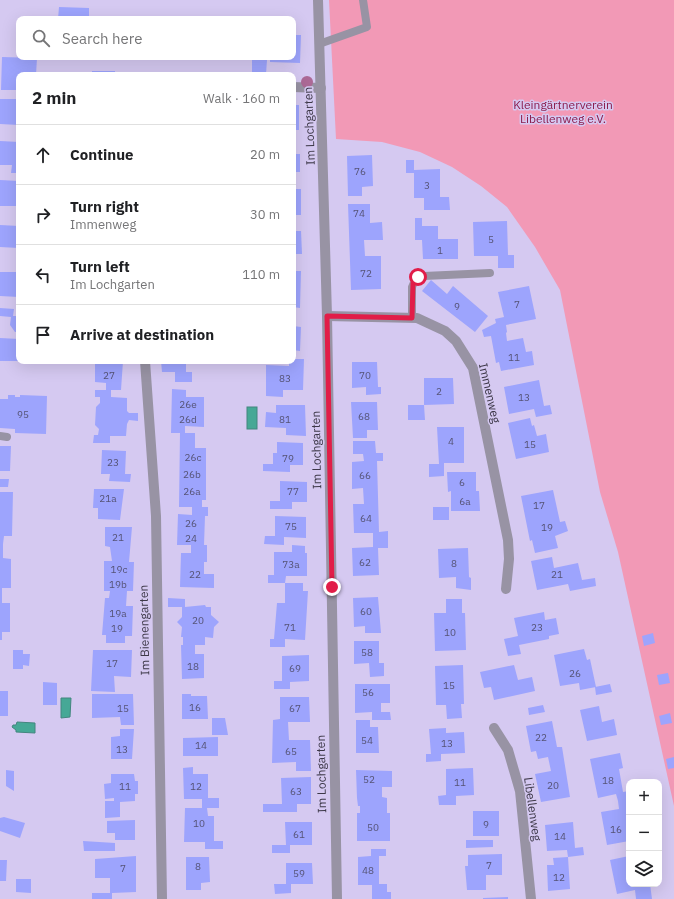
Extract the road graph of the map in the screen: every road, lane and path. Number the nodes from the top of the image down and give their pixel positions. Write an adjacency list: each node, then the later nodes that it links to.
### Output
1 (318, 0): 3 (street, Im Lochgarten)
2 (363, 0): 3 (lane)
3 (319, 44): 5 (street, Im Lochgarten)
4 (296, 87): 5 (street)
5 (320, 88): 7 (street, Im Lochgarten)
6 (490, 273): 8 (lane)
7 (327, 316): 8 (street, Immenweg); 13 (street, Im Lochgarten)
8 (412, 318): 10 (street, Immenweg)
9 (145, 364): 12 (street, Im Bienengarten)
10 (506, 589)
11 (494, 728): 14 (street, Libellenweg)
12 (162, 899)
13 (337, 899)
14 (531, 899)

